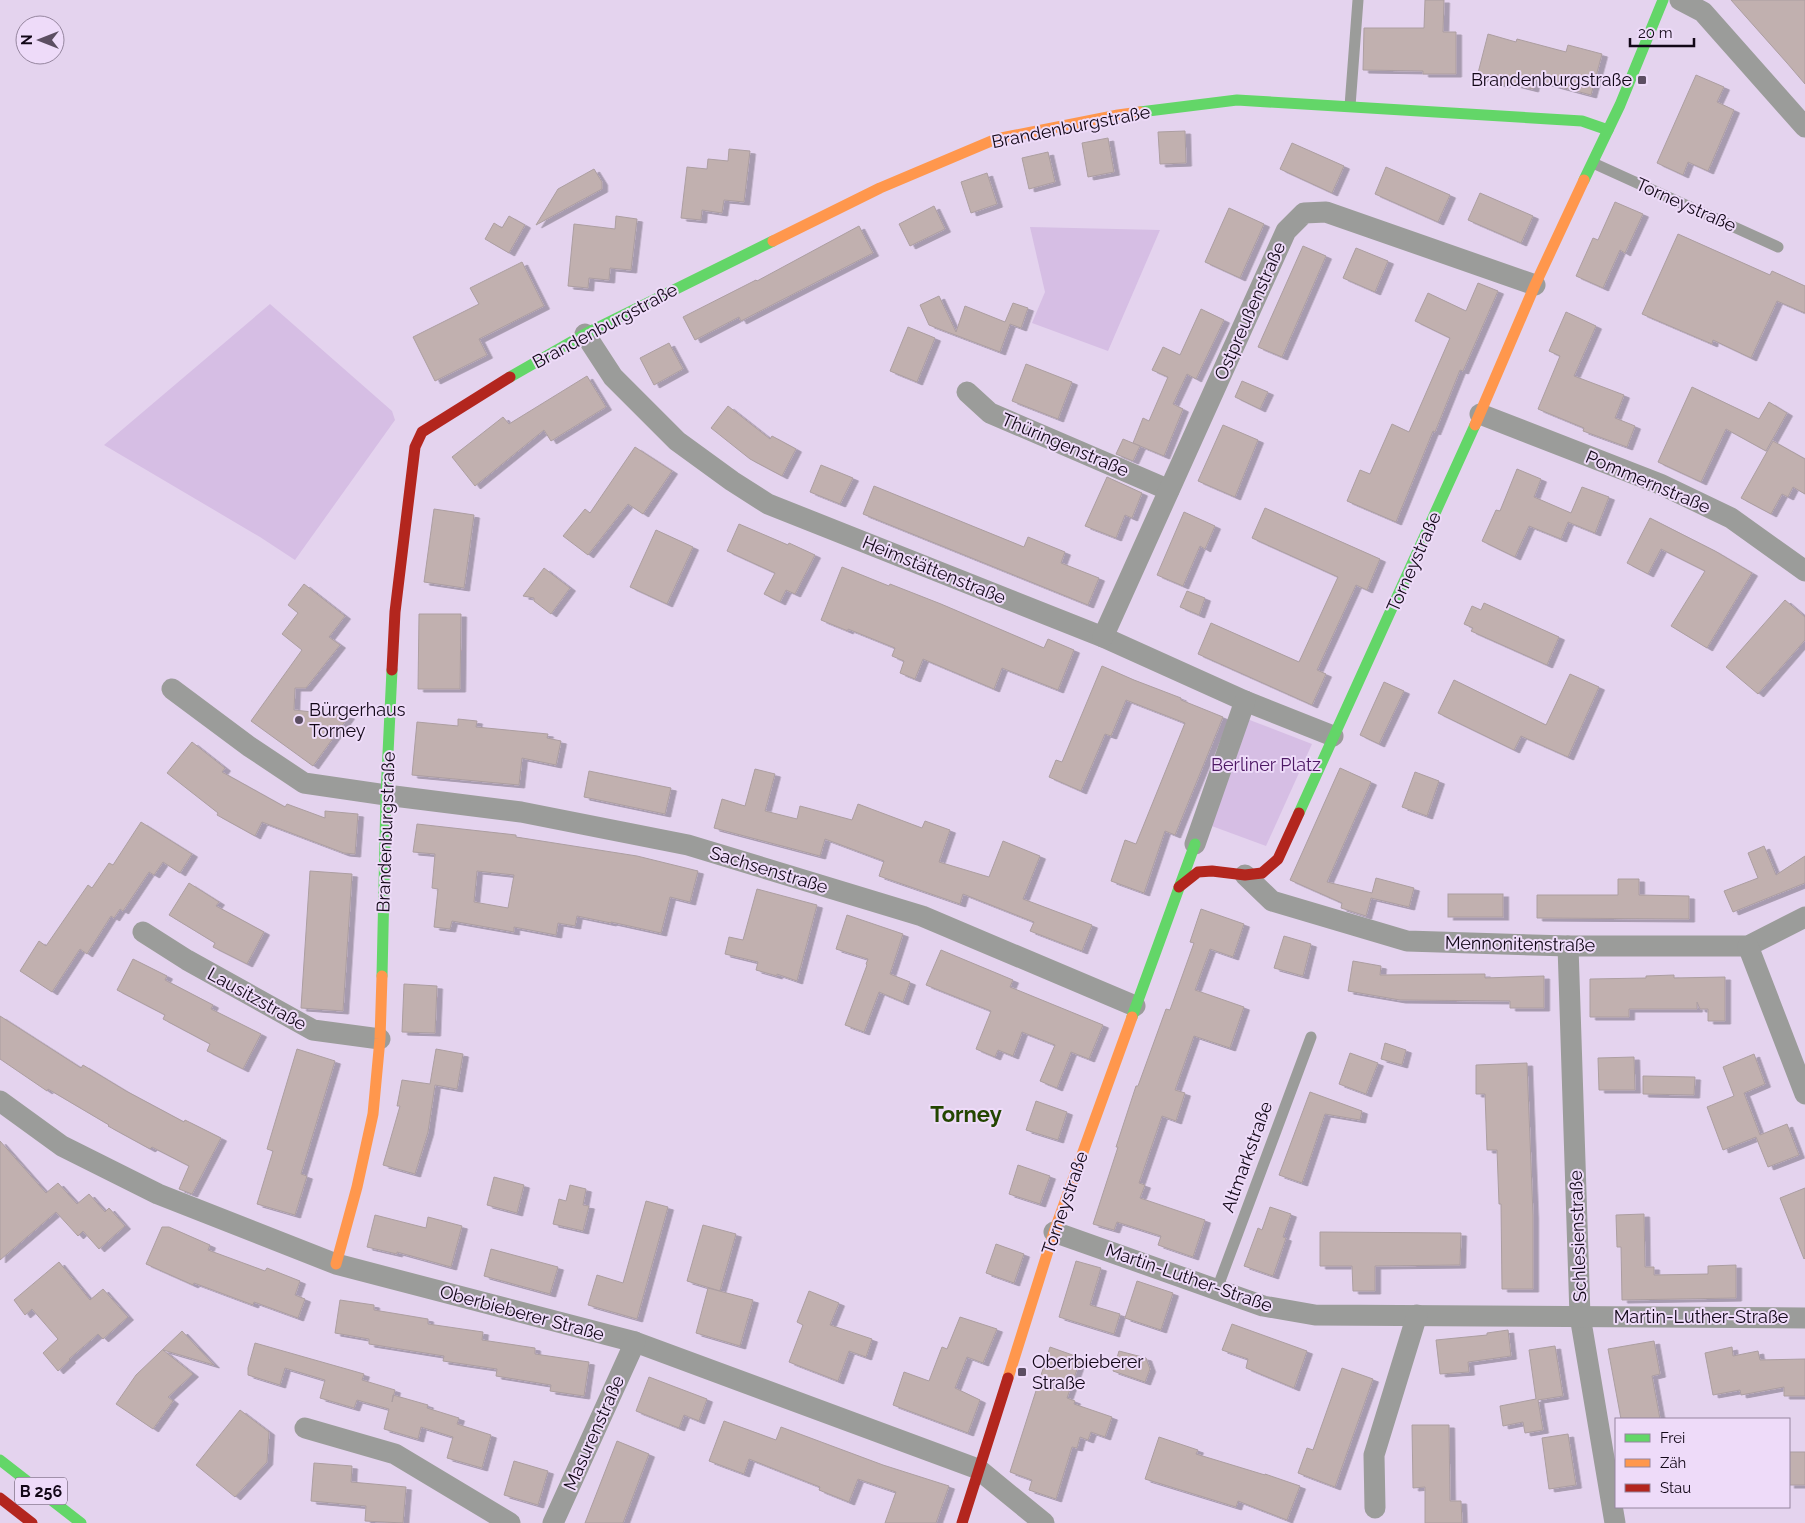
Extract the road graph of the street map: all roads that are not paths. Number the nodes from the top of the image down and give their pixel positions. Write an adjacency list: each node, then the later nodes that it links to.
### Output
1 (1358, 0): 4 (lane)
2 (1663, 0): 6 (main road, Torneystraße)
3 (1680, 0): 5 (street)
4 (1350, 106): 6 (main road, Brandenburgstraße); 10 (main road, Brandenburgstraße)
5 (1805, 127)
6 (1608, 130): 7 (main road, Torneystraße)
7 (1593, 163): 8 (lane, Torneystraße); 9 (main road, Torneystraße)
8 (1778, 247)
9 (1535, 285): 12 (main road, Torneystraße); 13 (street, Ostpreußenstraße)
10 (585, 334): 15 (street, Heimstättenstraße); 19 (main road, Brandenburgstraße)
11 (967, 392): 13 (street, Thüringenstraße)
12 (1480, 414): 14 (street, Pommernstraße); 18 (main road, Torneystraße)
13 (1169, 490): 15 (street, Ostpreußenstraße)
14 (1805, 571)
15 (1103, 637): 17 (street, Heimstättenstraße)
16 (172, 689): 19 (street, Sachsenstraße)
17 (1245, 701): 18 (street, Heimstättenstraße); 20 (street, Torneystraße)
18 (1333, 736): 21 (main road, Torneystraße)
19 (386, 795): 27 (street, Sachsenstraße); 29 (main road, Brandenburgstraße)
20 (1195, 844): 22 (main road, Torneystraße)
21 (1245, 875): 22 (main road, Torneystraße); 25 (street, Mennonitenstraße)
22 (1179, 887): 27 (main road, Torneystraße)
23 (1805, 917): 26 (street, Mennonitenstraße)
24 (143, 932): 29 (street, Lausitzstraße)
25 (1568, 946): 26 (street, Mennonitenstraße); 36 (street, Schlesienstraße)
26 (1748, 946): 30 (street)
27 (1135, 1006): 32 (main road, Torneystraße)
28 (1311, 1037): 34 (lane, Altmarkstraße)
29 (380, 1040): 33 (main road, Brandenburgstraße)
30 (1805, 1094)
31 (0, 1101): 33 (street, Oberbieberer Straße)
32 (1054, 1232): 34 (street, Martin-Luther-Straße); 41 (main road, Torneystraße)
33 (336, 1264): 38 (street, Oberbieberer Straße)
34 (1217, 1289): 35 (street, Martin-Luther-Straße)
35 (1417, 1315): 36 (street, Martin-Luther-Straße); 43 (street)
36 (1580, 1316): 37 (street, Martin-Luther-Straße); 50 (street, Schlesienstraße)
37 (1805, 1318)
38 (636, 1342): 41 (street, Oberbieberer Straße); 47 (street, Masurenstraße)
39 (306, 1428): 46 (street)
40 (0, 1460): 45 (main road, B 256)
41 (978, 1469): 48 (main road, Torneystraße); 49 (street, Oberbieberer Straße)
42 (0, 1498): 44 (main road, B 256)
43 (1375, 1508)
44 (32, 1523)
45 (81, 1523)
46 (510, 1523)
47 (553, 1523)
48 (962, 1523)
49 (1044, 1523)
50 (1615, 1523)

